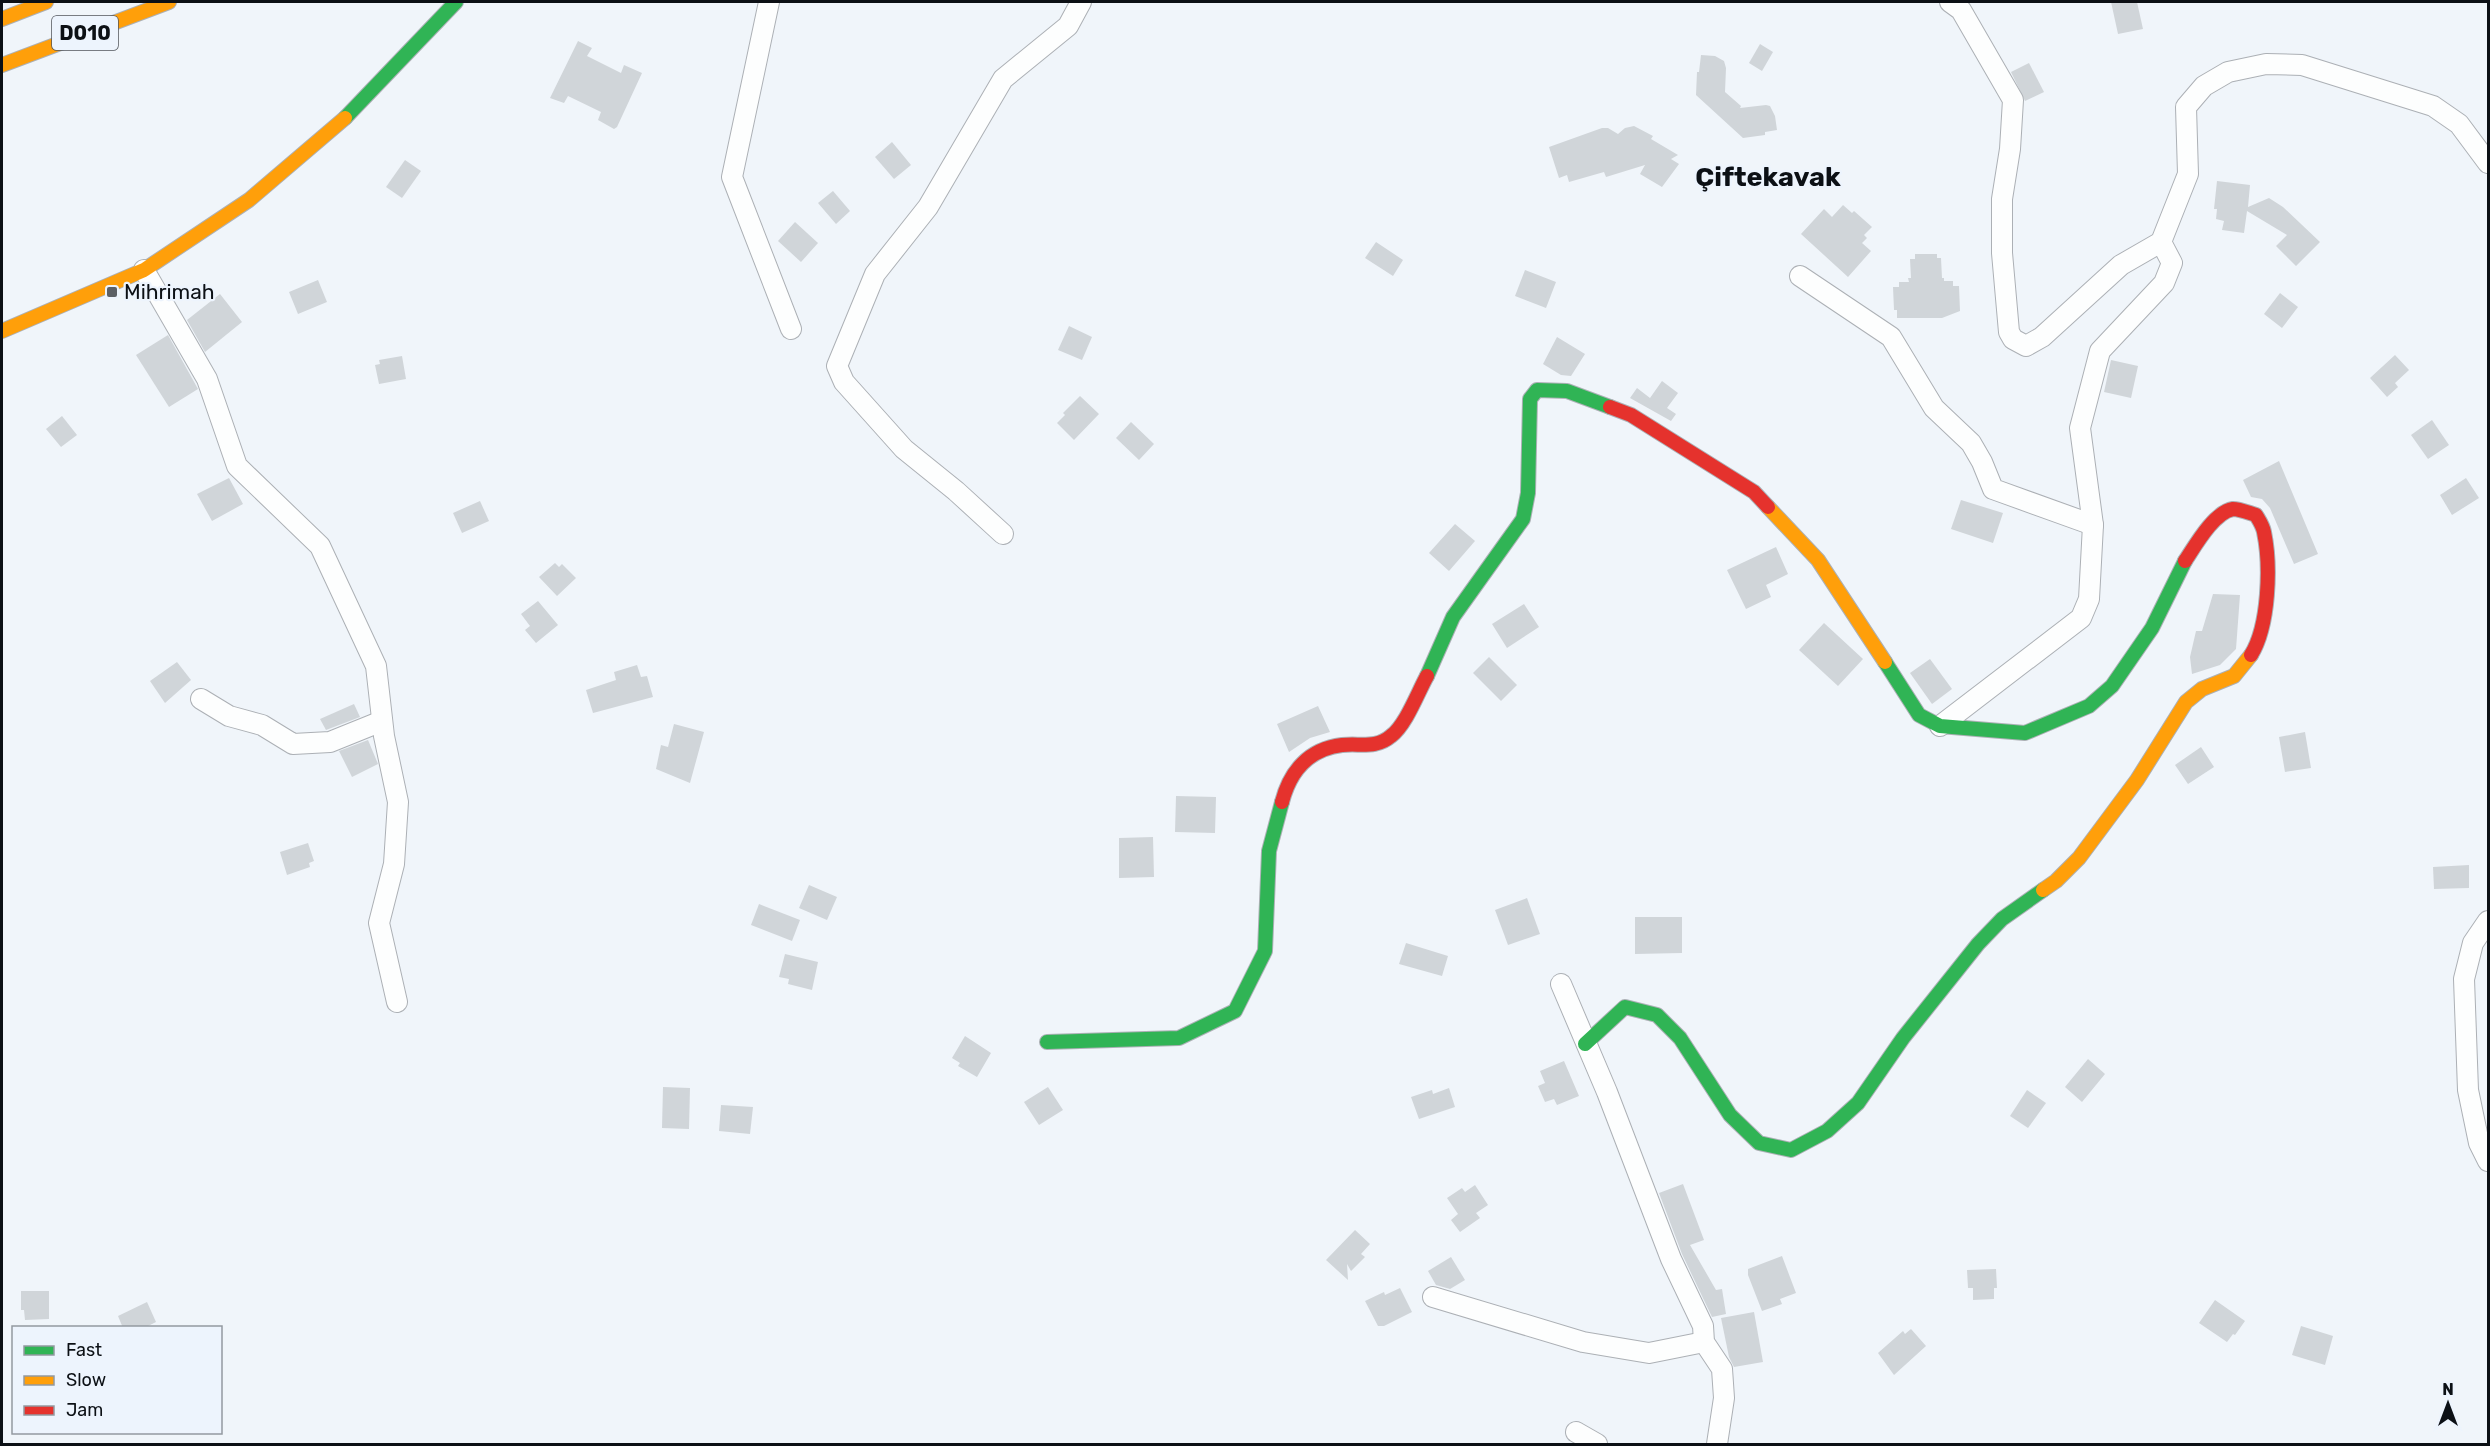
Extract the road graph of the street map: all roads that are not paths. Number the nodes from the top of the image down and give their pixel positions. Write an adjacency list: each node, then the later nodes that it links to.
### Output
1 (46, 2): 7 (main road, D010)
2 (169, 2): 8 (main road, D010)
3 (456, 2): 11 (main road)
4 (769, 2): 13 (street)
5 (1081, 2): 16 (street)
6 (1958, 4): 10 (street)
7 (2, 18)
8 (2, 65)
9 (2488, 163): 10 (street)
10 (2161, 242): 15 (street)
11 (144, 270): 14 (main road); 18 (street)
12 (1800, 276): 15 (street)
13 (791, 329)
14 (2, 331)
15 (2093, 525): 19 (street)
16 (1003, 534)
17 (201, 699): 18 (street)
18 (382, 721): 22 (street)
19 (1941, 726): 23 (main road); 24 (main road)
20 (2488, 921): 25 (street)
21 (1561, 984): 24 (street)
22 (397, 1002)
23 (1047, 1042)
24 (1585, 1044): 27 (street)
25 (2488, 1161)
26 (1433, 1297): 27 (street)
27 (1704, 1342): 30 (street)
28 (1576, 1432): 29 (street)
29 (1597, 1444)
30 (1717, 1444)

